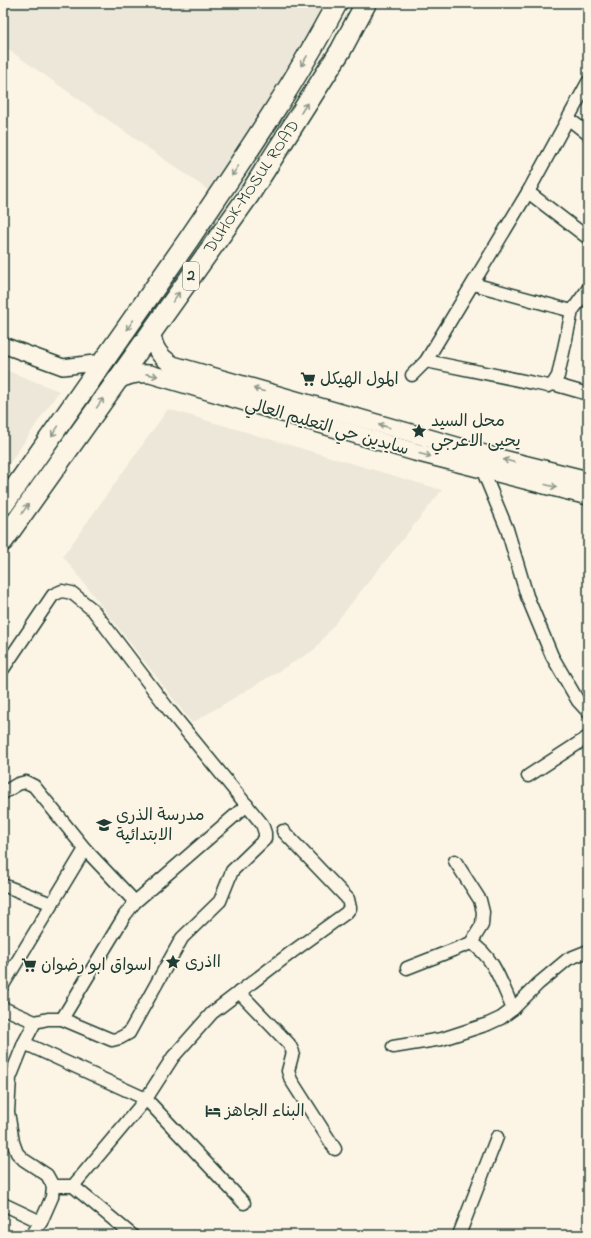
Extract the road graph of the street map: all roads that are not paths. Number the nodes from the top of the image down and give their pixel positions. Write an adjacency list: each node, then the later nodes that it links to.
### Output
1 (337, 3): 3 (highway, DUHOK-MOSUL ROAD / 2)
2 (366, 3): 4 (highway, DUHOK-MOSUL ROAD / 2)
3 (319, 37): 4 (highway); 16 (highway, DUHOK-MOSUL ROAD / 2, one-way to 16)
4 (341, 50): 13 (highway, DUHOK-MOSUL ROAD / 2, one-way to 4)
5 (588, 82): 6 (street)
6 (569, 119): 7 (street); 8 (street)
7 (588, 134)
8 (528, 192): 9 (street); 10 (street)
9 (588, 238)
10 (473, 284): 12 (street); 15 (street)
11 (588, 289): 12 (street)
12 (572, 310): 19 (street)
13 (152, 332): 18 (highway, DUHOK-MOSUL ROAD / 2); 22 (main road, سايدين حي التعليم العالي, one-way to 13)
14 (3, 345): 16 (street)
15 (426, 361): 17 (street); 19 (street)
16 (102, 362): 24 (highway, DUHOK-MOSUL ROAD / 2, one-way to 24)
17 (412, 375)
18 (115, 382): 21 (main road, سايدين حي التعليم العالي, one-way to 21); 25 (highway, DUHOK-MOSUL ROAD / 2, one-way to 18)
19 (553, 384): 20 (street)
20 (588, 394)
21 (482, 469): 23 (main road, سايدين حي التعليم العالي, one-way to 23); 27 (street)
22 (588, 480)
23 (588, 496)
24 (3, 505)
25 (3, 541)
26 (3, 669): 31 (street)
27 (588, 712)
28 (588, 737): 29 (street)
29 (528, 776)
30 (3, 793): 33 (street)
31 (247, 805): 36 (street); 45 (street)
32 (283, 831): 42 (street)
33 (85, 849): 36 (street); 37 (street)
34 (454, 861): 38 (street)
35 (3, 886): 37 (street)
36 (136, 902): 45 (street)
37 (52, 904): 41 (street)
38 (471, 942): 40 (street); 44 (street)
39 (588, 951): 44 (street)
40 (407, 968)
41 (3, 985)
42 (239, 992): 49 (street); 51 (street)
43 (3, 1008): 46 (street)
44 (513, 1009): 48 (street)
45 (62, 1019): 46 (street)
46 (35, 1022): 47 (street)
47 (24, 1043): 49 (street); 52 (street)
48 (393, 1047)
49 (146, 1099): 53 (street); 54 (street)
50 (497, 1137): 59 (street)
51 (335, 1149)
52 (53, 1186): 53 (street); 56 (street)
53 (73, 1186): 58 (street)
54 (244, 1203)
55 (3, 1204): 56 (street)
56 (41, 1222): 57 (street)
57 (32, 1235)
58 (132, 1235)
59 (459, 1235)

